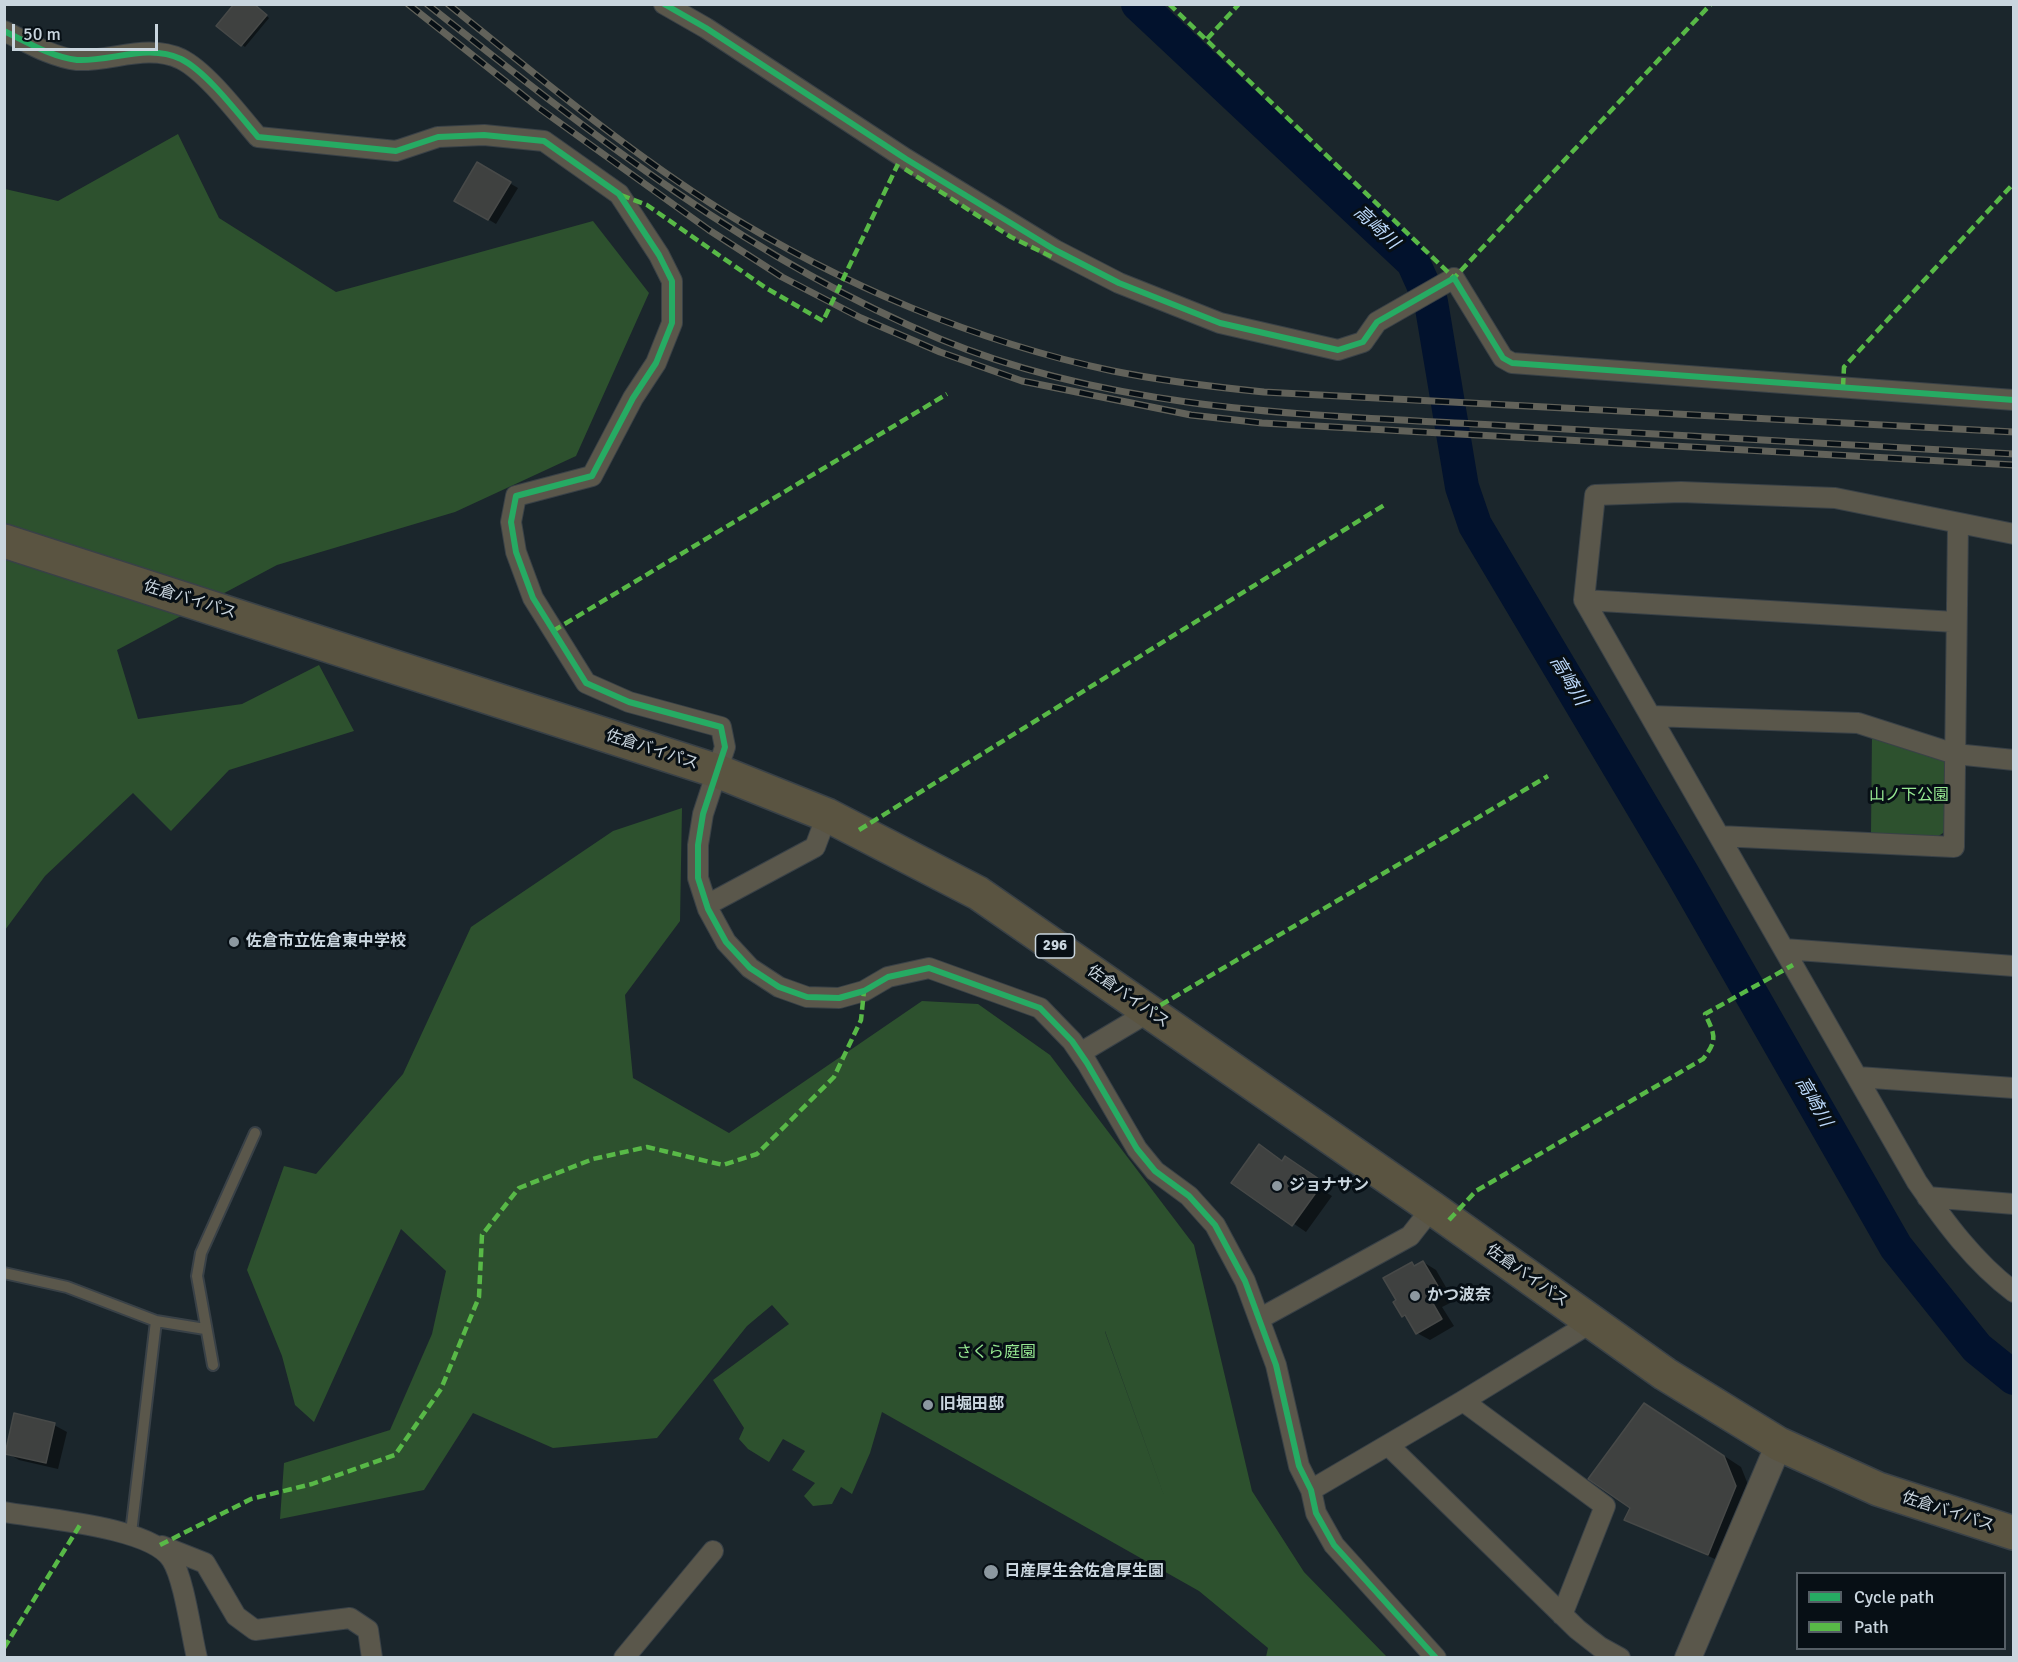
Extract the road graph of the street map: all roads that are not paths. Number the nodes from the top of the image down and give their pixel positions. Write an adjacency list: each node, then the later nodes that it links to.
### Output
1 (664, 4): 3 (street)
2 (4, 31): 12 (street)
3 (2013, 400)
4 (1958, 524): 5 (street); 7 (street); 8 (street)
5 (2013, 534)
6 (4, 541): 12 (highway, 佐倉バイパス / 296)
7 (1584, 600): 8 (street); 9 (street)
8 (1955, 622): 10 (street)
9 (1651, 716): 10 (street); 14 (street)
10 (1955, 754): 11 (street); 14 (street)
11 (2013, 760)
12 (717, 771): 13 (highway, 佐倉バイパス / 296); 15 (street)
13 (827, 814): 15 (street); 18 (highway, 佐倉バイパス / 296)
14 (1719, 836): 16 (street)
15 (706, 905): 19 (street)
16 (1784, 949): 17 (street); 20 (street)
17 (2013, 966)
18 (1149, 1012): 19 (street); 25 (highway, 佐倉バイパス / 296)
19 (1080, 1053): 28 (street)
20 (1858, 1077): 21 (street); 23 (street)
21 (2013, 1088)
22 (255, 1133): 31 (lane)
23 (1927, 1197): 24 (street); 27 (street)
24 (2013, 1204)
25 (1432, 1208): 28 (street); 30 (highway, 佐倉バイパス / 296)
26 (4, 1274): 29 (lane)
27 (2013, 1292)
28 (1259, 1318): 36 (street)
29 (156, 1321): 31 (lane); 38 (lane)
30 (1592, 1322): 33 (street); 34 (highway, 佐倉バイパス / 296)
31 (205, 1329): 32 (lane)
32 (213, 1365)
33 (1463, 1401): 35 (street); 42 (street)
34 (1779, 1444): 39 (highway, 佐倉バイパス / 296); 48 (street)
35 (1388, 1445): 36 (street); 42 (street)
36 (1311, 1490): 46 (street)
37 (4, 1512): 38 (street)
38 (131, 1533): 40 (street)
39 (2013, 1533)
40 (160, 1545): 43 (street); 44 (street)
41 (713, 1551): 45 (street)
42 (1562, 1615): 47 (street)
43 (197, 1658)
44 (372, 1658)
45 (624, 1658)
46 (1436, 1658)
47 (1620, 1658)
48 (1688, 1658)

